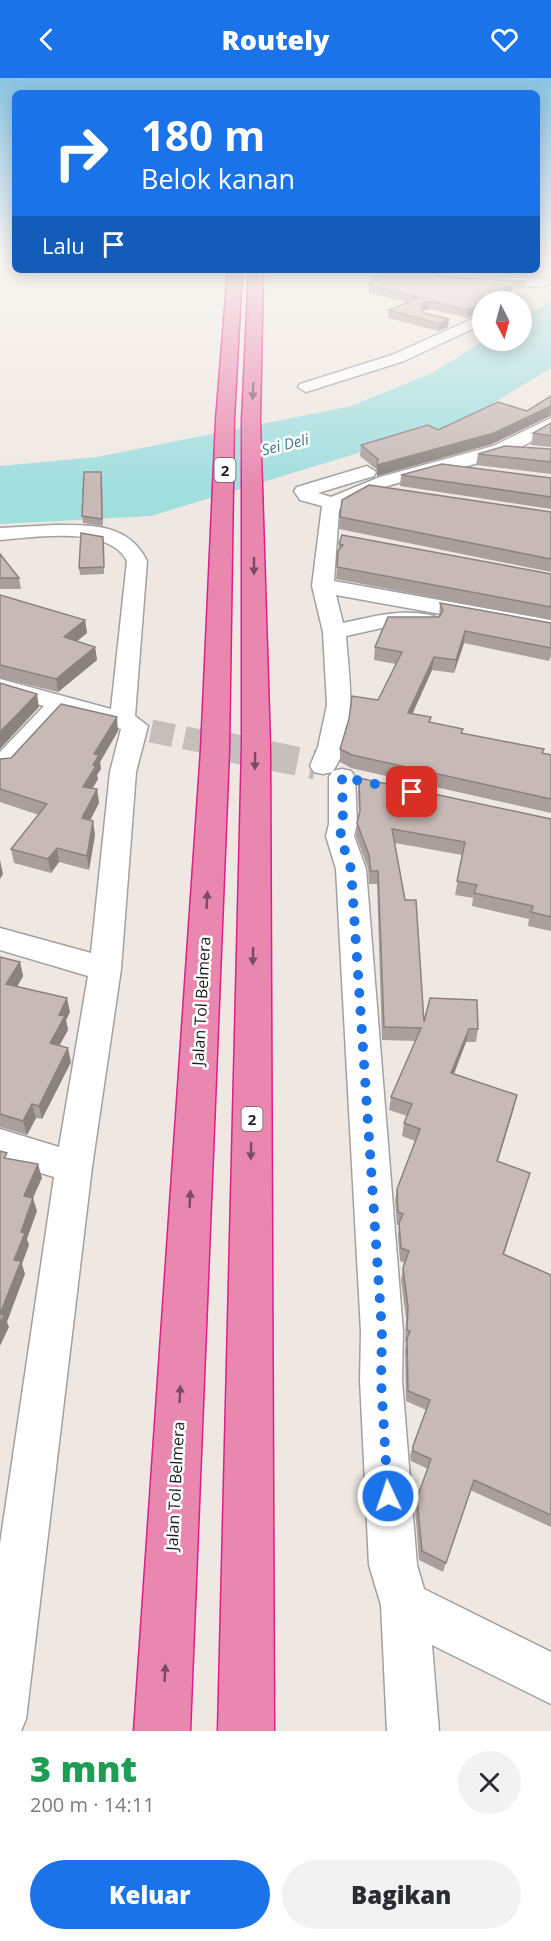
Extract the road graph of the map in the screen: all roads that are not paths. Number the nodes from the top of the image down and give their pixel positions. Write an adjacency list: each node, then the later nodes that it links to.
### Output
1 (231, 334): 14 (highway, Jalan Tol Belmera / 2)
2 (254, 334): 14 (highway, Jalan Tol Belmera / 2, one-way to 14)
3 (448, 334): 4 (street)
4 (306, 387)
5 (550, 404): 13 (street)
6 (551, 423): 7 (street)
7 (501, 449): 8 (street); 9 (street)
8 (541, 453)
9 (439, 469): 10 (street); 11 (street)
10 (482, 474)
11 (365, 489): 12 (street); 13 (street)
12 (412, 496)
13 (333, 503): 16 (street)
14 (239, 513): 35 (highway, Jalan Tol Belmera / 2, one-way to 14); 36 (highway, Jalan Tol Belmera / 2, one-way to 36)
15 (0, 534): 17 (street)
16 (329, 536): 18 (street); 20 (street)
17 (122, 541): 19 (street); 26 (street)
18 (352, 541)
19 (0, 552)
20 (323, 586): 22 (street); 23 (street)
21 (438, 624): 23 (street)
22 (551, 627)
23 (334, 632): 32 (street)
24 (0, 686): 25 (street)
25 (60, 703): 26 (street); 27 (street)
26 (136, 725): 29 (street)
27 (3, 764)
28 (0, 939): 29 (street)
29 (105, 969): 31 (street)
30 (0, 1145): 31 (street)
31 (74, 1167): 34 (street)
32 (405, 1605): 33 (street); 37 (street)
33 (551, 1679)
34 (0, 1719)
35 (162, 1731)
36 (246, 1731)
37 (413, 1731)

